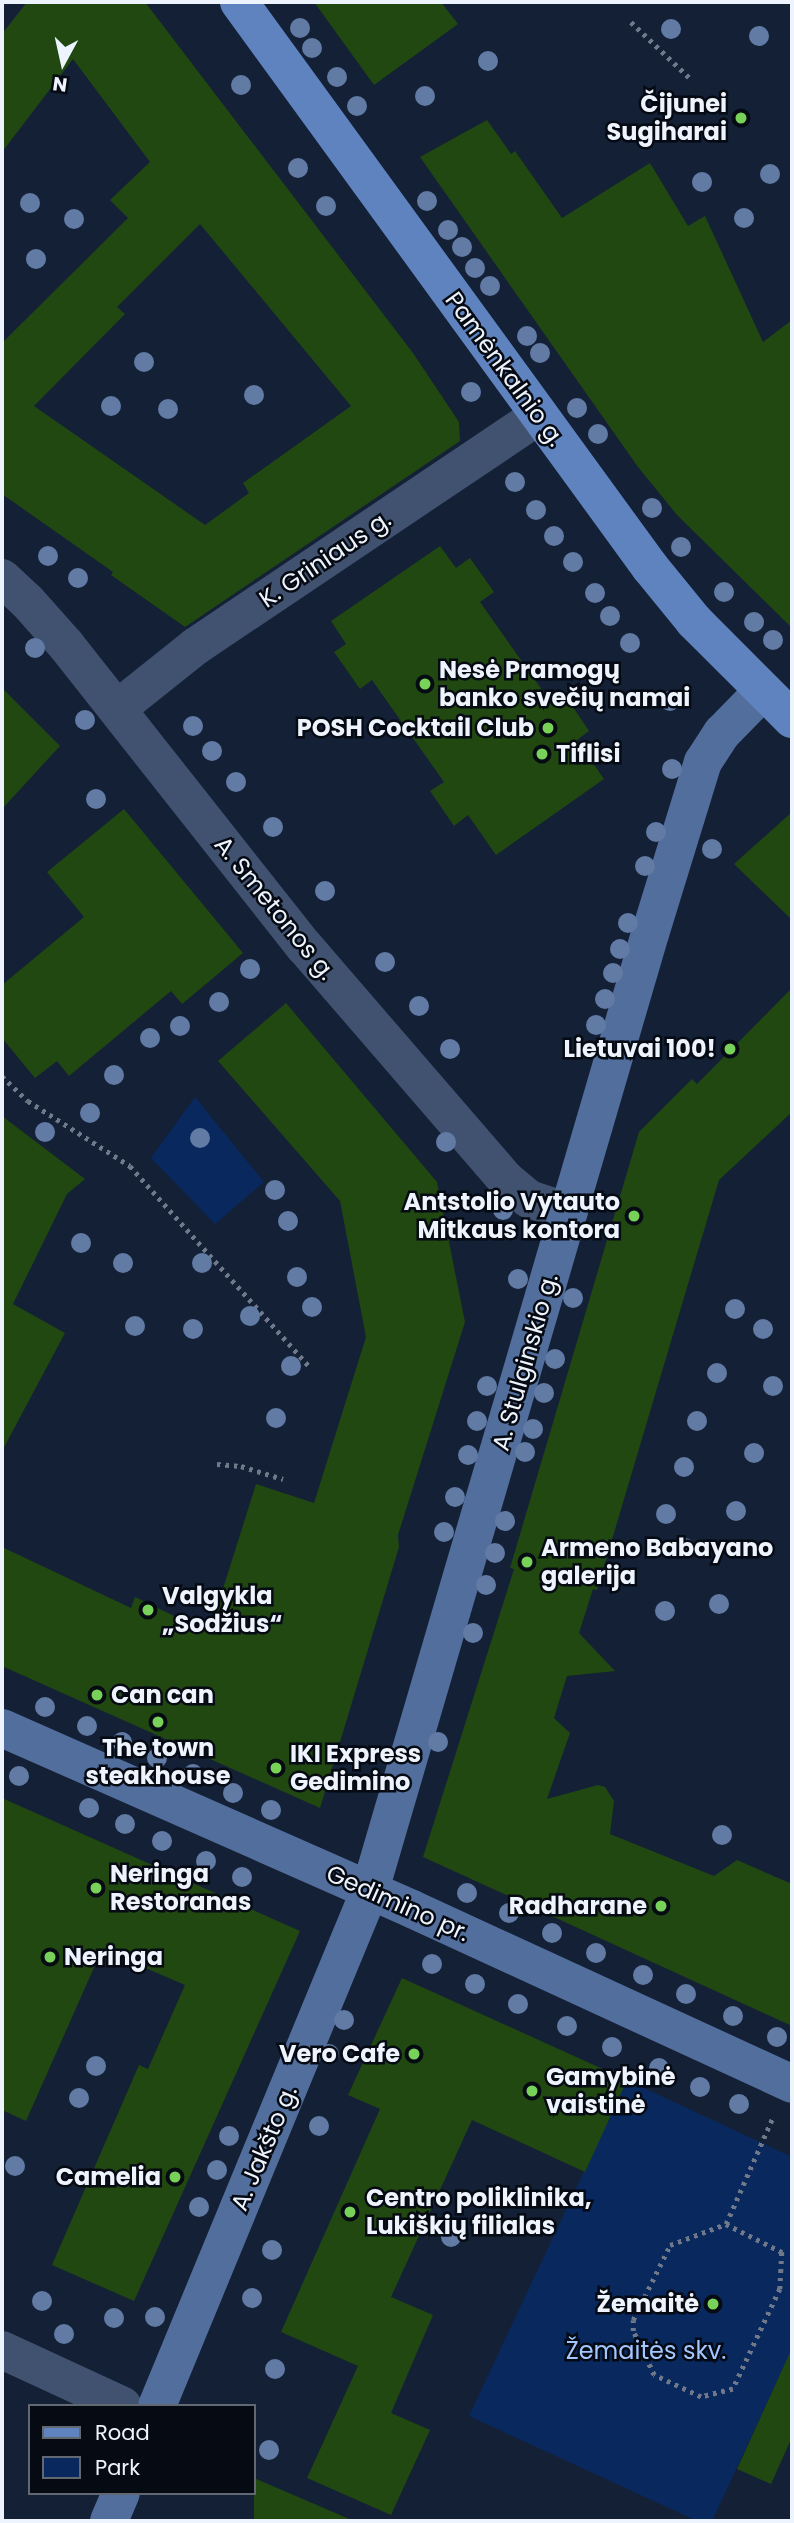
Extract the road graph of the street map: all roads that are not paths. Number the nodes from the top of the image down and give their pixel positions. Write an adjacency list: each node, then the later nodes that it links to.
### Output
1 (239, 2): 2 (main road, Pamėnkalnio g.)
2 (538, 416): 4 (main road, Pamėnkalnio g.); 5 (street, K. Griniaus g.)
3 (2, 578): 5 (street, A. Smetonos g.)
4 (763, 691): 6 (main road, Pamėnkalnio g.); 7 (main road, A. Stulginskio g.)
5 (117, 709): 7 (street, A. Smetonos g.)
6 (792, 719)
7 (569, 1212): 9 (main road, A. Stulginskio g.)
8 (2, 1728): 9 (main road, Gedimino pr.)
9 (370, 1890): 10 (main road, Gedimino pr.); 13 (main road, A. Jakšto g.)
10 (790, 2083)
11 (2, 2350): 12 (street)
12 (120, 2404)
13 (158, 2404)
14 (120, 2495): 15 (main road)
15 (109, 2521)

